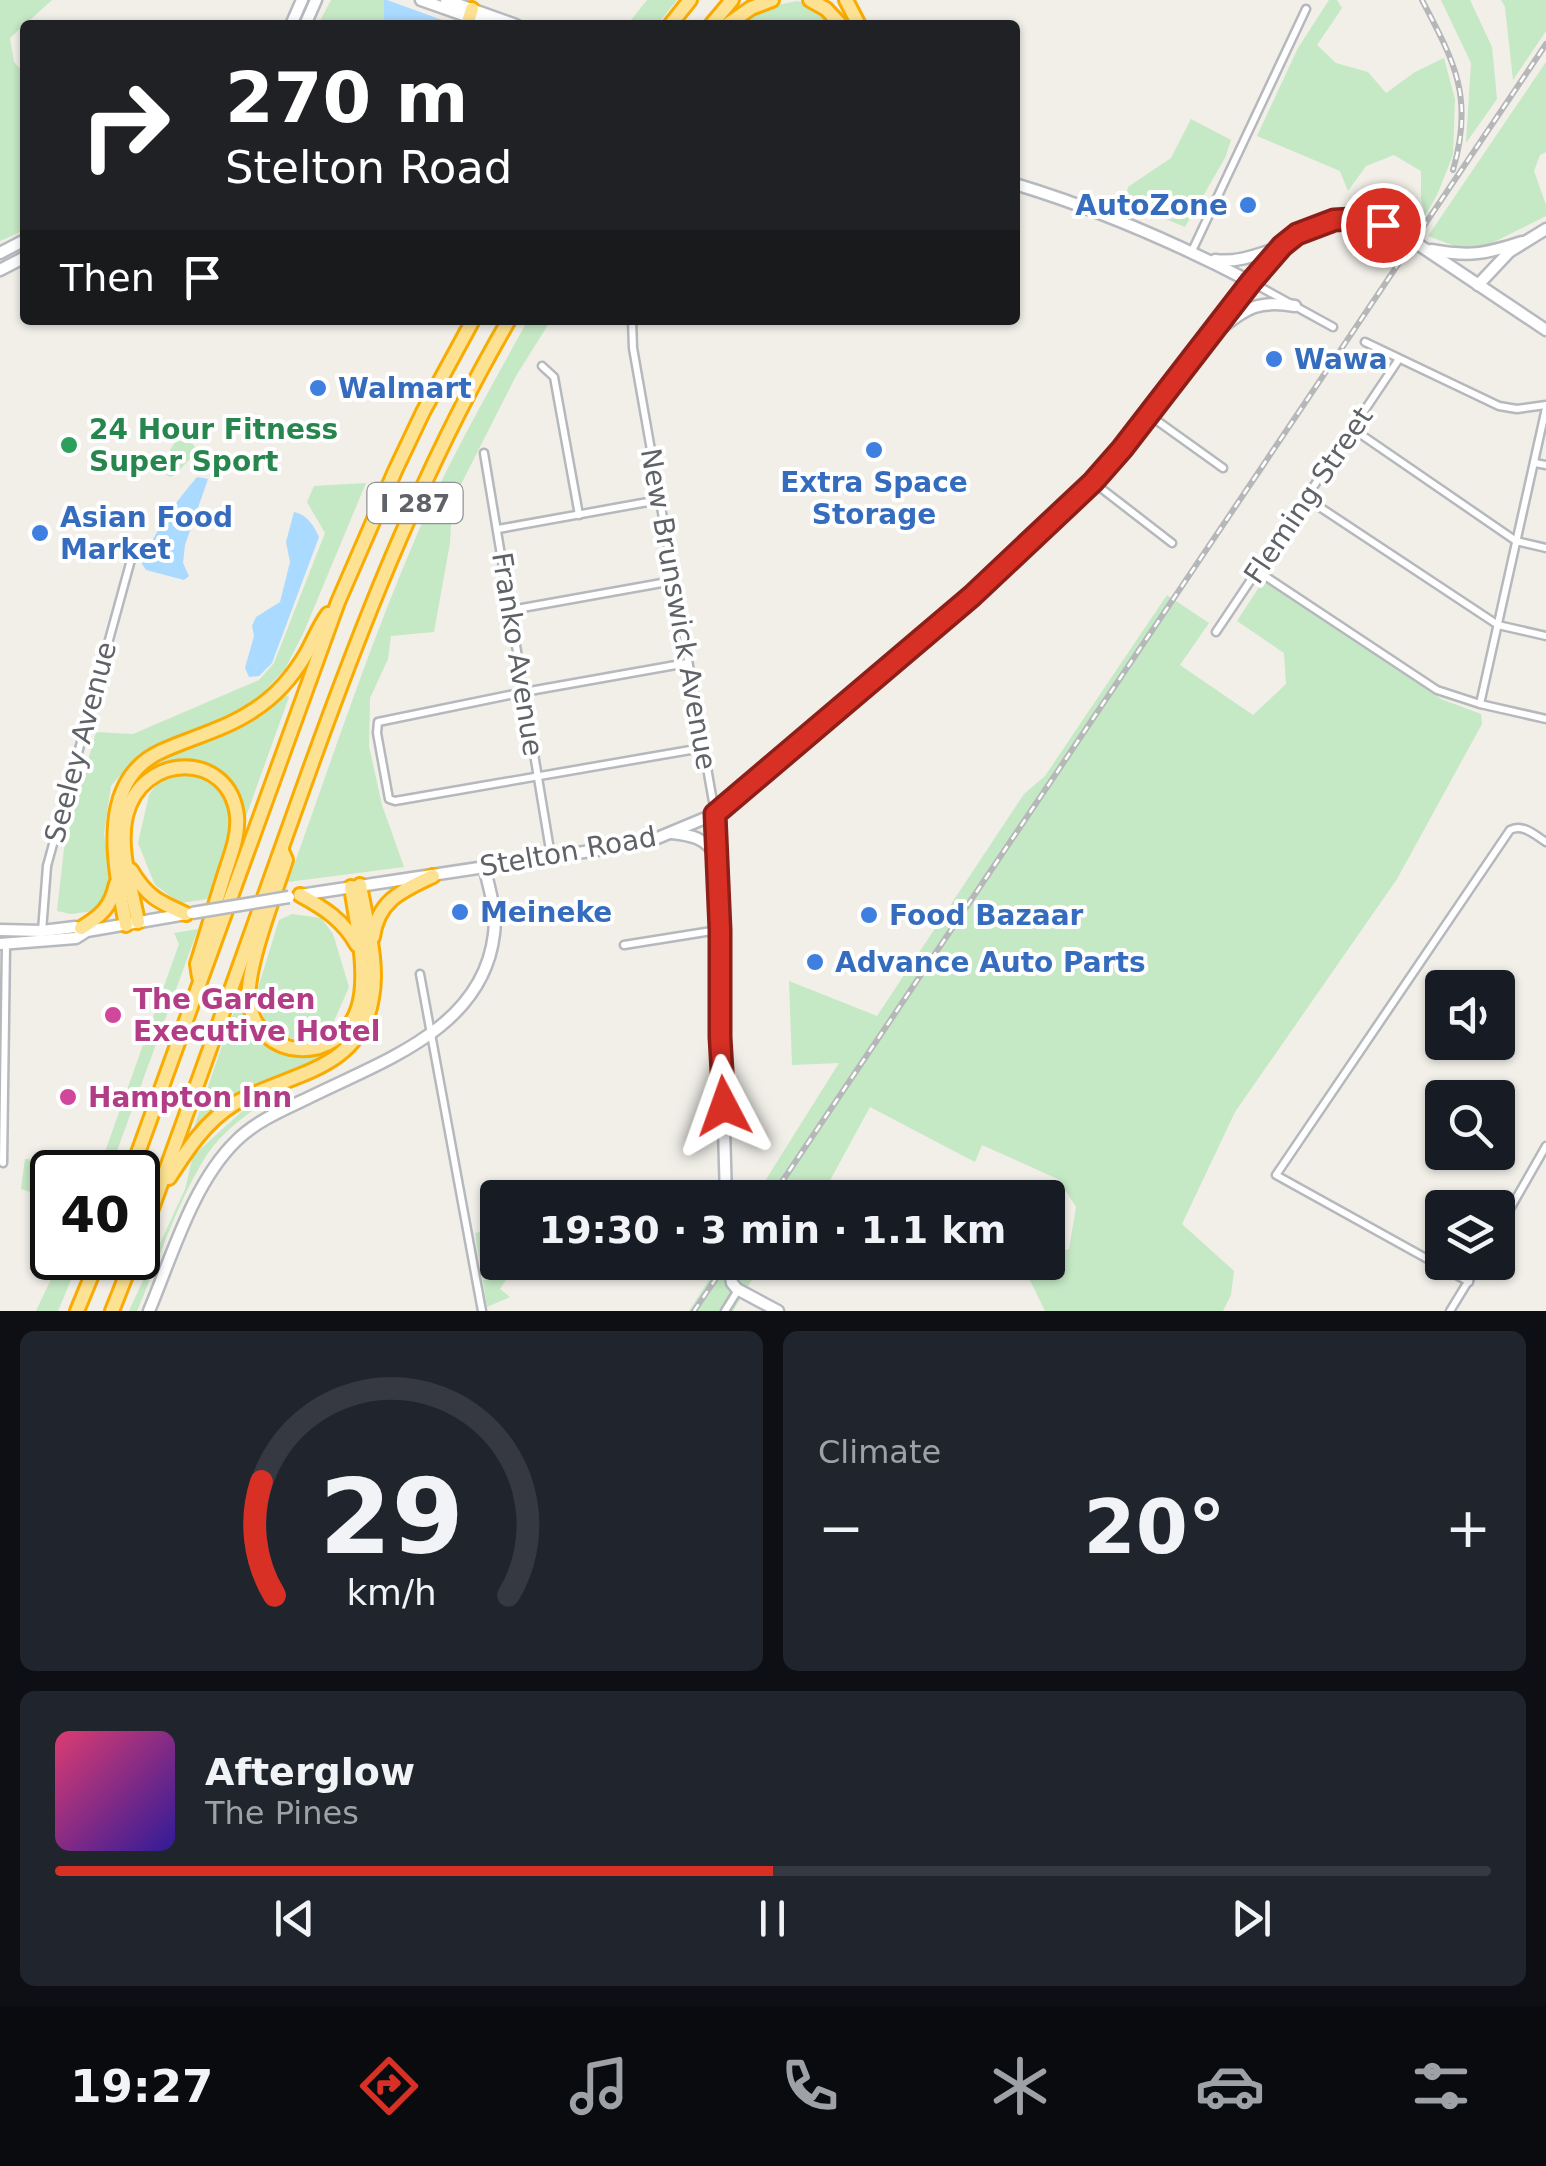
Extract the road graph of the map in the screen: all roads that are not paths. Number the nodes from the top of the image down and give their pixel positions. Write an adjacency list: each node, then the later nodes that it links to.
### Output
1 (420, 0): 8 (main road)
2 (446, 0): 8 (main road)
3 (690, 0): 9 (highway)
4 (732, 0): 10 (highway)
5 (772, 0): 11 (highway)
6 (810, 0): 12 (highway)
7 (1306, 10): 18 (street)
8 (469, 17)
9 (674, 20)
10 (715, 20)
11 (734, 20)
12 (837, 20)
13 (1020, 186): 18 (main road)
14 (1546, 230): 15 (main road)
15 (1522, 242): 17 (main road); 21 (main road)
16 (1282, 246): 17 (main road, Stelton Road); 19 (main road); 20 (main road, Stelton Road)
17 (1425, 249): 21 (main road, Stelton Road)
18 (1192, 251): 19 (main road)
19 (1206, 258): 20 (main road)
20 (1251, 282): 22 (street); 28 (main road, Stelton Road)
21 (1478, 285): 27 (main road, Stelton Road)
22 (1295, 306): 26 (street); 28 (main road)
23 (470, 325): 50 (highway, I 287)
24 (506, 325): 64 (highway, I 287)
25 (632, 325): 41 (street, New Brunswick Avenue)
26 (1333, 328)
27 (1546, 330)
28 (1211, 335): 33 (main road, Stelton Road)
29 (1365, 342): 30 (street)
30 (1400, 359): 32 (street); 34 (street, Fleming Street)
31 (542, 366): 42 (street)
32 (1546, 407): 36 (street)
33 (1149, 415): 38 (street); 39 (main road, Stelton Road)
34 (1354, 428): 40 (street, Fleming Street); 44 (street)
35 (484, 454): 43 (street, Franko Avenue)
36 (1535, 463): 37 (street); 44 (street)
37 (1546, 465)
38 (1223, 468)
39 (1093, 482): 45 (street); 61 (main road, Stelton Road)
40 (1306, 498): 48 (street, Fleming Street); 52 (street)
41 (659, 500): 42 (street); 49 (street, New Brunswick Avenue)
42 (579, 515): 43 (street)
43 (498, 529): 51 (street, Franko Avenue)
44 (1516, 542): 46 (street); 52 (street)
45 (1172, 543)
46 (1546, 548)
47 (132, 556): 78 (street, Seeley Avenue)
48 (1256, 570): 53 (street, Fleming Street); 57 (street)
49 (674, 582): 51 (street); 55 (street, New Brunswick Avenue)
50 (338, 602): 69 (highway); 83 (highway, I 287)
51 (510, 610): 56 (street, Franko Avenue)
52 (1498, 625): 54 (street); 57 (street)
53 (1216, 632)
54 (1546, 636)
55 (688, 664): 56 (street); 59 (street, New Brunswick Avenue)
56 (524, 692): 60 (street, Franko Avenue); 60 (street)
57 (1480, 704): 58 (street)
58 (1546, 720)
59 (702, 748): 60 (street); 61 (street, New Brunswick Avenue)
60 (537, 776): 65 (street, Franko Avenue)
61 (715, 814): 62 (main road, Stelton Road); 66 (main road, New Brunswick Avenue)
62 (671, 833): 65 (main road, Stelton Road); 66 (main road)
63 (1546, 842): 95 (street)
64 (281, 848): 81 (highway); 89 (highway, I 287)
65 (551, 856): 68 (main road, Stelton Road)
66 (716, 856): 77 (main road, New Brunswick Avenue)
67 (126, 860): 73 (highway); 74 (highway); 83 (highway)
68 (484, 866): 70 (main road, Stelton Road); 84 (main road)
69 (117, 876): 74 (highway); 76 (highway)
70 (432, 876): 71 (main road, Stelton Road); 81 (highway)
71 (355, 886): 72 (main road, Stelton Road); 81 (highway)
72 (294, 896): 73 (main road, Stelton Road, bridge); 81 (highway)
73 (189, 913): 74 (main road, Stelton Road)
74 (132, 924): 76 (main road, Stelton Road)
75 (0, 930): 78 (main road, Stelton Road)
76 (84, 930): 78 (main road, Stelton Road); 79 (main road, Stelton Road)
77 (720, 930): 80 (street); 88 (main road, New Brunswick Avenue)
78 (42, 931)
79 (3, 944): 87 (street)
80 (624, 945)
81 (365, 950): 90 (highway)
82 (420, 974): 84 (street)
83 (200, 982): 86 (highway, I 287)
84 (432, 1033): 99 (main road); 100 (street)
85 (1546, 1146): 91 (street)
86 (139, 1150)
87 (3, 1163)
88 (725, 1180)
89 (160, 1185)
90 (160, 1190)
91 (1515, 1200)
92 (90, 1280): 97 (highway)
93 (124, 1280): 98 (highway)
94 (731, 1280): 96 (main road)
95 (1469, 1282): 103 (street)
96 (738, 1290): 101 (street); 102 (main road)
97 (77, 1311)
98 (112, 1311)
99 (149, 1311)
100 (482, 1311)
101 (725, 1311)
102 (778, 1311)
103 (1450, 1311)

